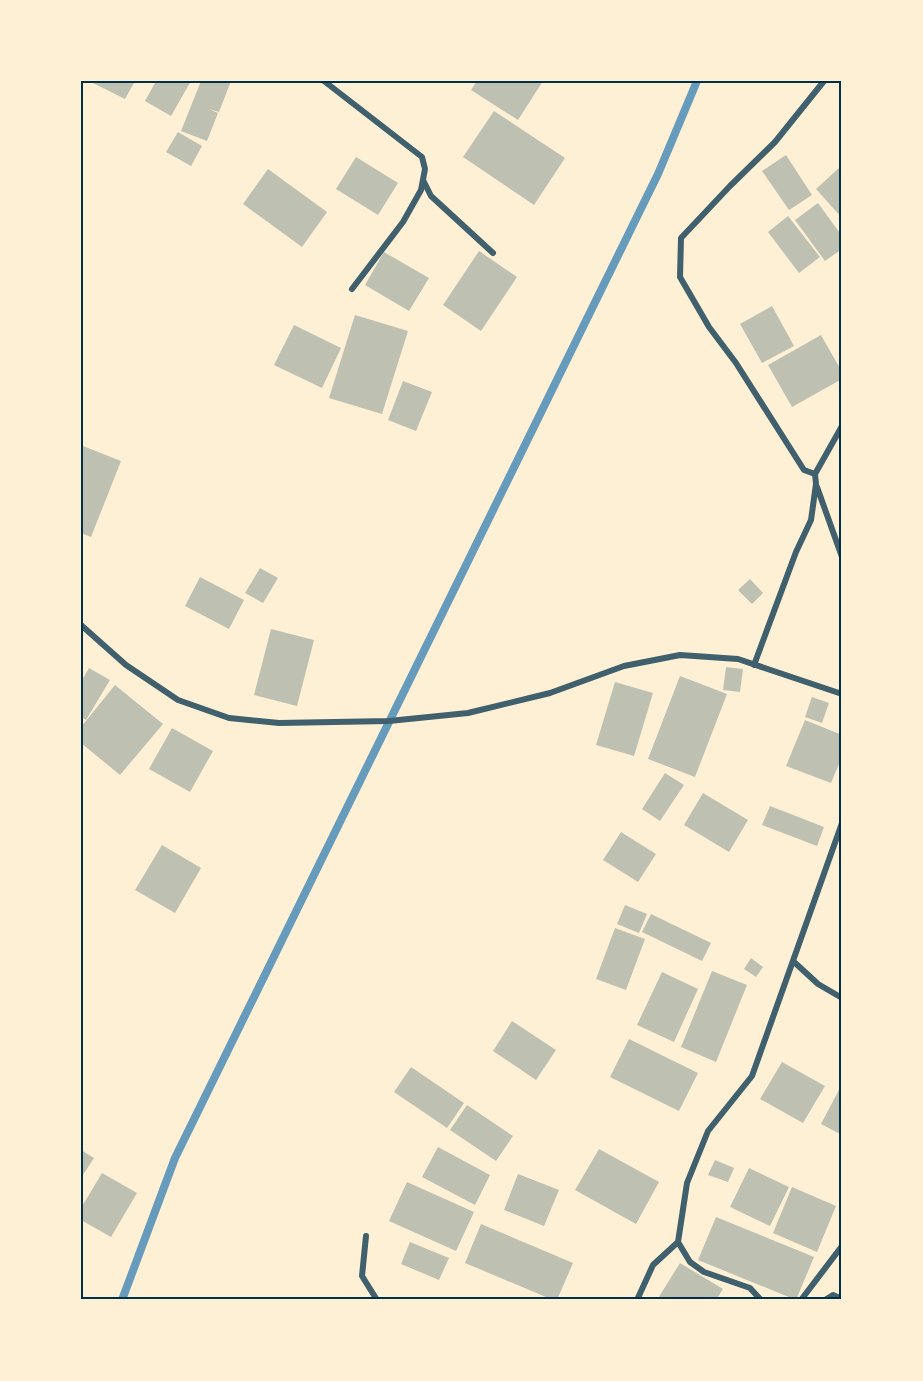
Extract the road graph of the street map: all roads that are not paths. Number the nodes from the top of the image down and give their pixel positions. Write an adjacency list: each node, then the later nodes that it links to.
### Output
1 (324, 81): 3 (street)
2 (824, 81): 7 (street)
3 (422, 180): 4 (street); 5 (street)
4 (493, 253)
5 (352, 289)
6 (842, 426): 7 (street)
7 (814, 474): 8 (street)
8 (816, 484): 9 (street); 11 (street)
9 (842, 557)
10 (81, 625): 11 (street)
11 (754, 665): 12 (street)
12 (842, 694)
13 (842, 823): 14 (street)
14 (793, 961): 15 (street); 17 (street)
15 (842, 998)
16 (366, 1236): 20 (street)
17 (678, 1242): 21 (street); 22 (street)
18 (842, 1246): 23 (street)
19 (842, 1299): 24 (street)
20 (377, 1300)
21 (637, 1300)
22 (761, 1300)
23 (801, 1300)
24 (825, 1300)

